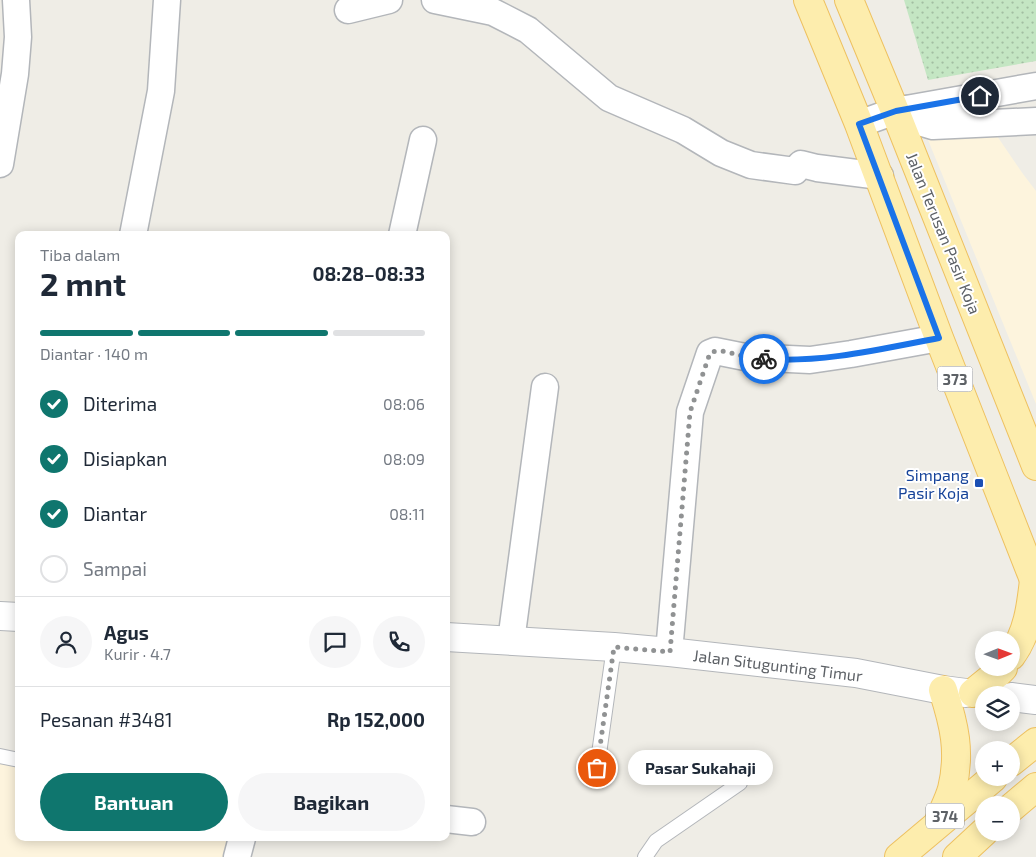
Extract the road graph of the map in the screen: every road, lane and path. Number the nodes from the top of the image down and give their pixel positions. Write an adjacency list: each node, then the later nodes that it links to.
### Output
1 (16, 0): 13 (street)
2 (166, 0): 15 (street)
3 (389, 0): 7 (street)
4 (435, 0): 14 (street)
5 (808, 0): 11 (main road, 373)
6 (849, 0): 9 (main road, Jalan Terusan Pasir Koja / 373)
7 (348, 10)
8 (1036, 86): 9 (street)
9 (901, 110): 10 (street); 11 (street); 19 (main road, Jalan Terusan Pasir Koja / 373)
10 (1036, 121)
11 (859, 124): 14 (main road, 373)
12 (423, 140): 16 (street)
13 (0, 164)
14 (880, 176): 17 (main road, 373)
15 (134, 231)
16 (403, 231)
17 (939, 338): 20 (main road, 373); 27 (street)
18 (545, 387): 24 (street)
19 (1036, 466)
20 (1035, 582): 25 (main road)
21 (0, 616): 22 (street)
22 (15, 617)
23 (450, 637): 24 (street, Jalan Situgunting Timur)
24 (511, 641): 26 (street, Jalan Situgunting Timur)
25 (1020, 642)
26 (614, 647): 27 (street, Jalan Situgunting Timur); 38 (lane)
27 (670, 652): 30 (street, Jalan Situgunting Timur)
28 (996, 676): 29 (main road)
29 (988, 686)
30 (943, 690): 31 (street, Jalan Situgunting Timur); 42 (main road)
31 (975, 693)
32 (1020, 698): 33 (street)
33 (1036, 700)
34 (1036, 742): 35 (main road)
35 (1020, 755)
36 (0, 756): 37 (lane)
37 (15, 759)
38 (597, 768)
39 (740, 783): 49 (lane)
40 (983, 786): 42 (main road, 374)
41 (450, 819): 43 (street)
42 (939, 821): 50 (main road, 374)
43 (472, 822)
44 (975, 840): 51 (main road, 374)
45 (235, 841): 47 (lane)
46 (241, 841): 48 (street)
47 (232, 857)
48 (237, 857)
49 (645, 857)
50 (899, 857)
51 (957, 857)

